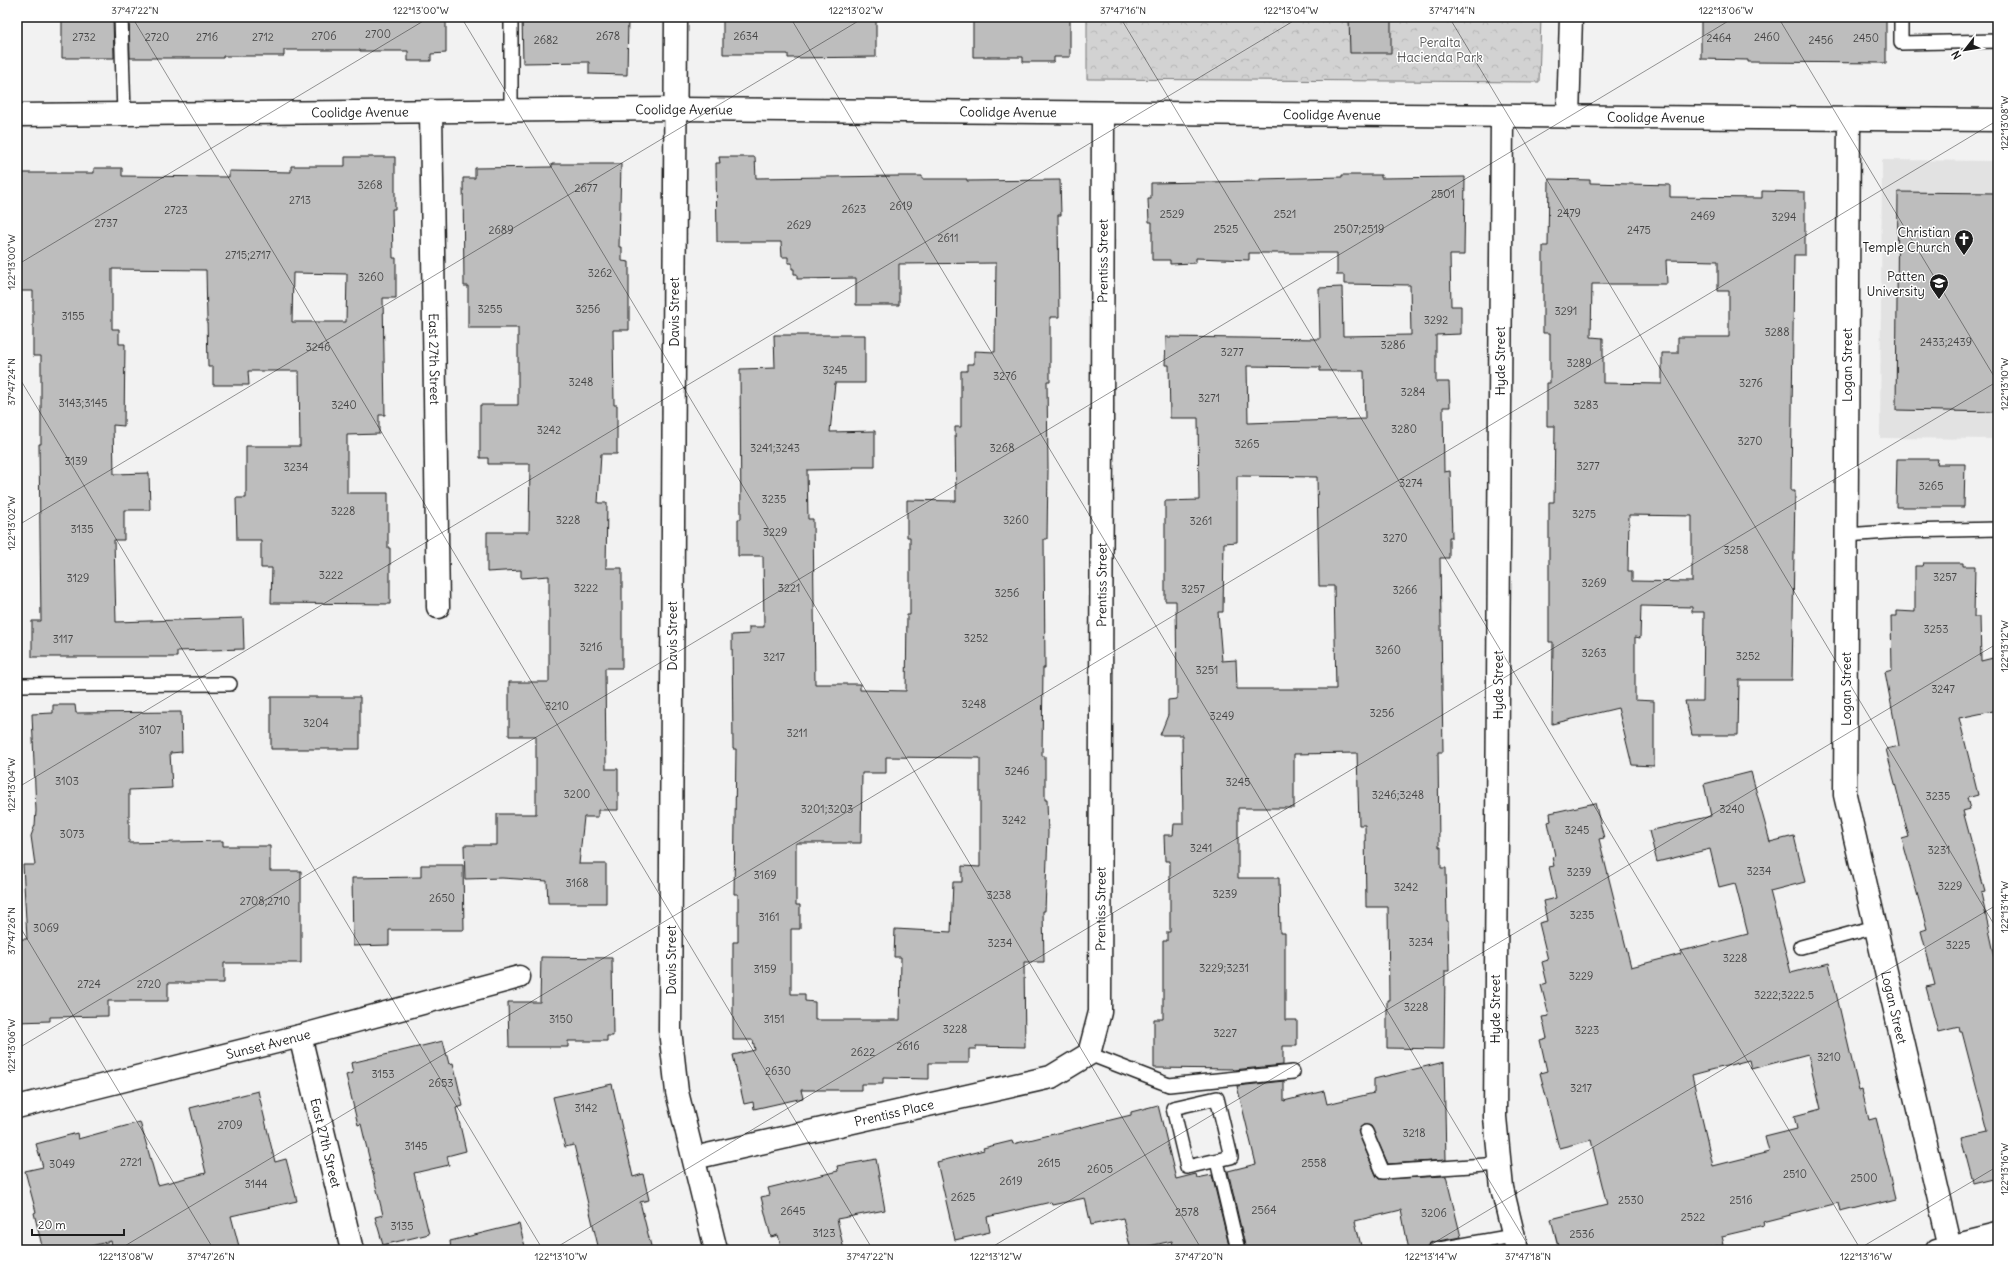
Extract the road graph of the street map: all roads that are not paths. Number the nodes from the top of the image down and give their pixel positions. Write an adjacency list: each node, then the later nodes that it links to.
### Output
1 (121, 17): 10 (lane)
2 (511, 17): 8 (lane)
3 (676, 17): 7 (street, Davis Street)
4 (1571, 17): 14 (street)
5 (1901, 17): 6 (lane)
6 (1998, 41)
7 (675, 109): 8 (street, Coolidge Avenue); 11 (street, Coolidge Avenue); 30 (street, Davis Street)
8 (511, 110): 9 (street, Coolidge Avenue)
9 (431, 111): 10 (street, Coolidge Avenue); 19 (street, East 27th Street)
10 (124, 114): 12 (street, Coolidge Avenue)
11 (1103, 114): 13 (street, Coolidge Avenue); 26 (street, Prentiss Street)
12 (17, 115)
13 (1502, 117): 14 (street, Coolidge Avenue); 32 (street, Hyde Street)
14 (1568, 117): 15 (street, Coolidge Avenue)
15 (1849, 120): 16 (street, Coolidge Avenue); 18 (street, Logan Street)
16 (1998, 120)
17 (1998, 529): 18 (lane)
18 (1846, 535): 22 (street, Logan Street)
19 (438, 607)
20 (230, 684): 21 (lane)
21 (17, 685)
22 (1876, 927): 23 (lane); 35 (street, Logan Street)
23 (1801, 947)
24 (519, 977): 25 (street, Sunset Avenue)
25 (300, 1036): 28 (street, Sunset Avenue); 36 (street, East 27th Street)
26 (1089, 1054): 27 (lane); 30 (street, Prentiss Place)
27 (1293, 1072)
28 (17, 1107)
29 (1366, 1132): 32 (lane)
30 (694, 1158): 37 (street, Davis Street)
31 (1217, 1161): 31 (lane); 38 (lane)
32 (1500, 1164): 34 (street, Hyde Street)
33 (1998, 1235): 35 (street)
34 (1515, 1243): 39 (lane)
35 (1943, 1248)
36 (352, 1250)
37 (716, 1250)
38 (1238, 1250)
39 (1434, 1250)

